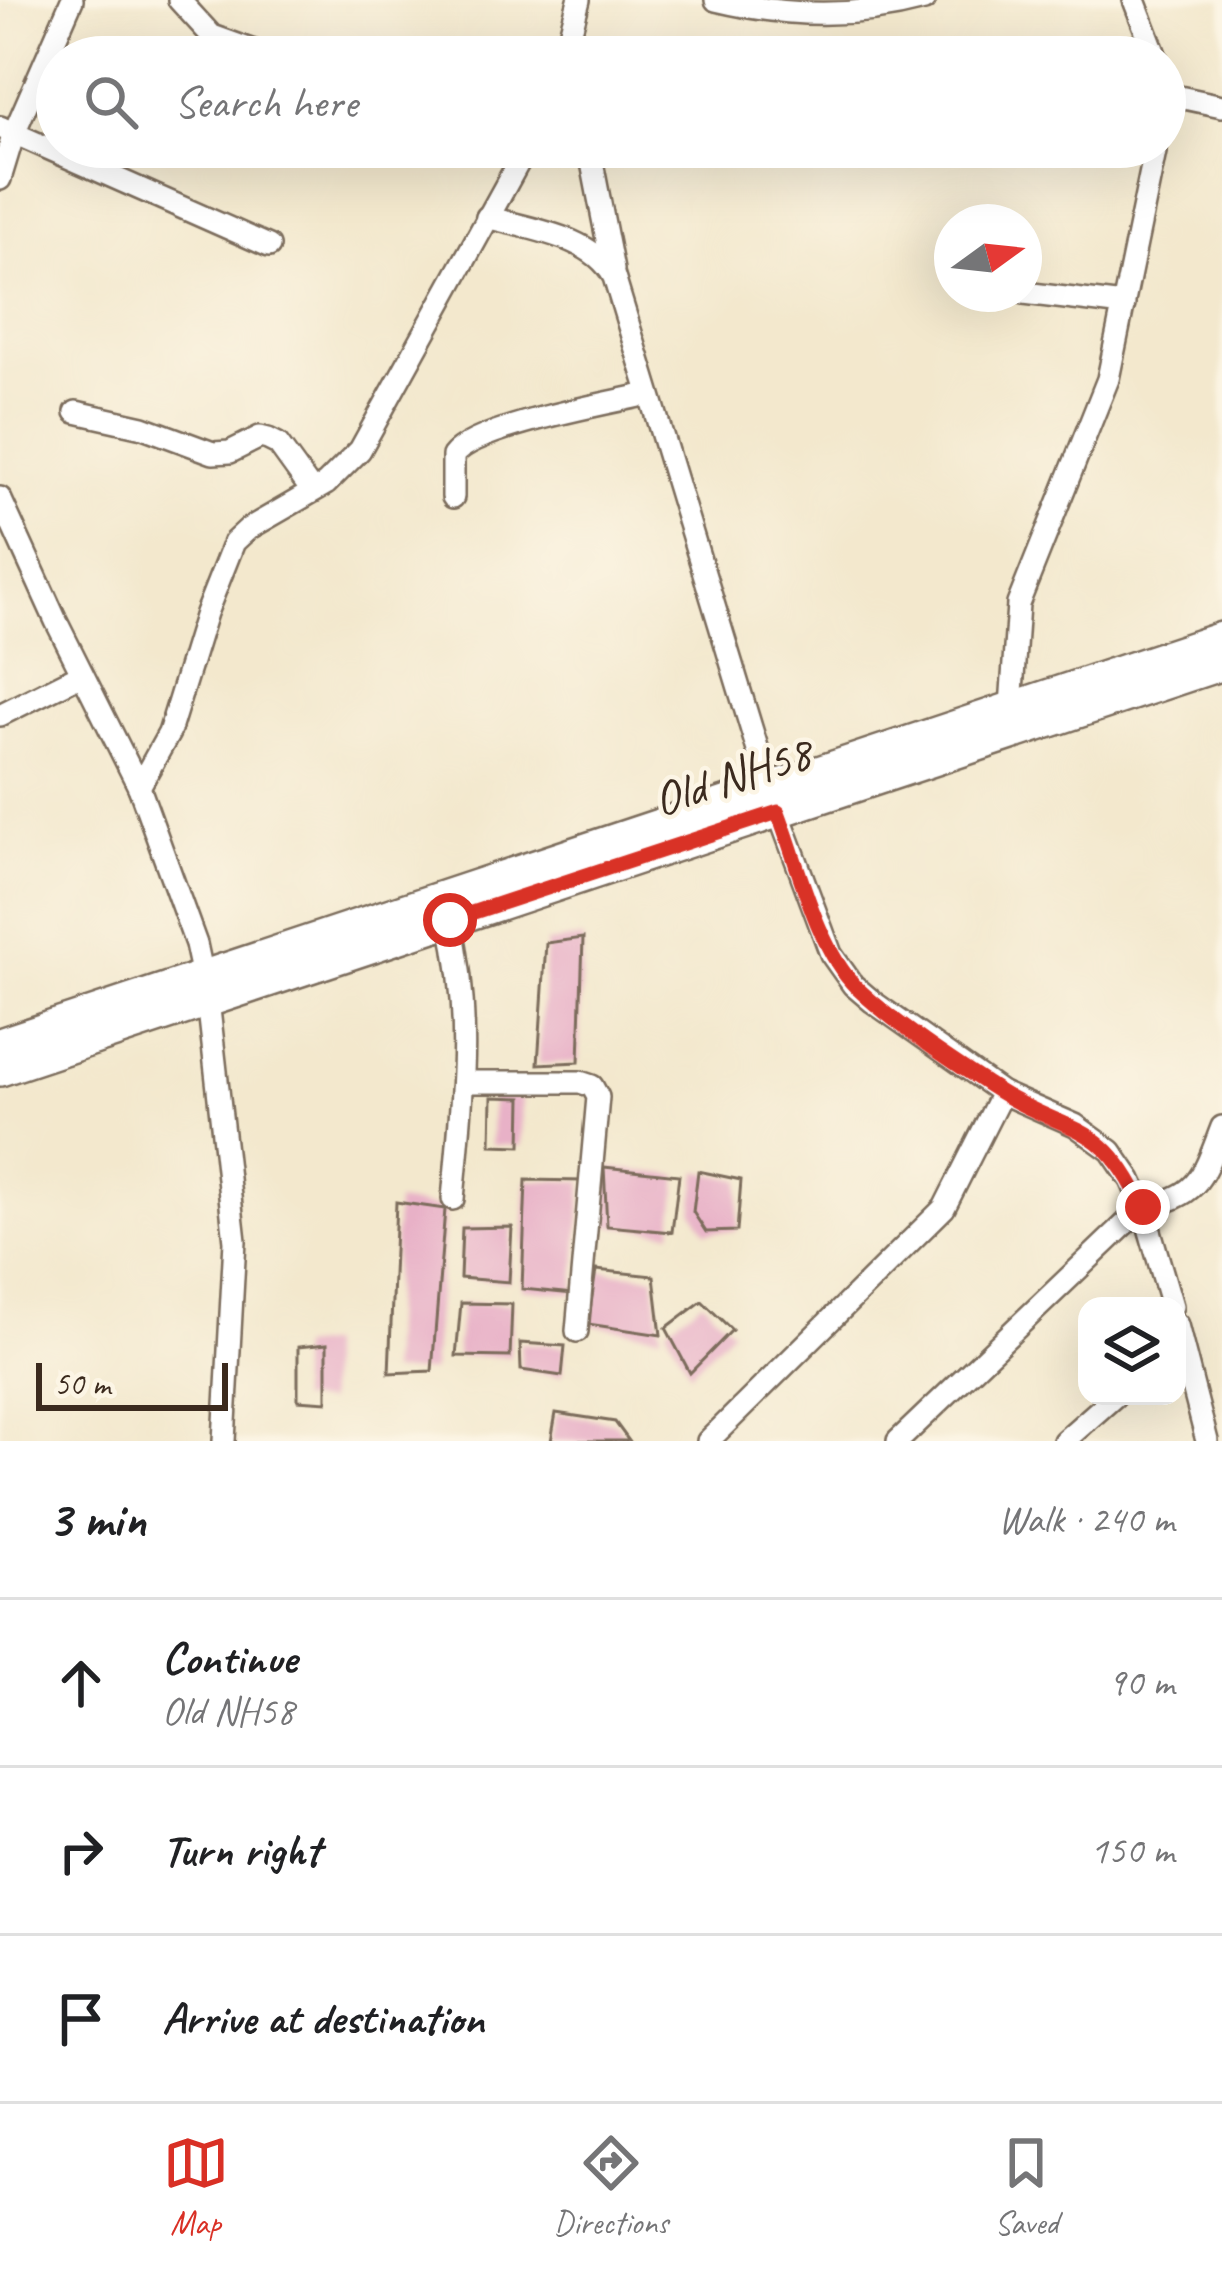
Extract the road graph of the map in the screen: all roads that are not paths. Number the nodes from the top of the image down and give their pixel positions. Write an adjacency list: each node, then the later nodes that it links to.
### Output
1 (72, 0): 7 (street)
2 (178, 0): 8 (street)
3 (579, 0): 9 (street)
4 (716, 0): 5 (street)
5 (924, 0)
6 (1134, 0): 10 (street)
7 (54, 36)
8 (212, 36)
9 (571, 36)
10 (1148, 36)
11 (36, 72): 14 (street)
12 (1186, 98): 13 (street)
13 (1222, 106)
14 (7, 130): 15 (street); 20 (street)
15 (36, 143)
16 (93, 168): 22 (street)
17 (515, 168): 21 (street)
18 (593, 168): 23 (street)
19 (1152, 168): 25 (street)
20 (0, 179)
21 (488, 217): 23 (street); 28 (street)
22 (269, 246)
23 (614, 277): 26 (street)
24 (1042, 295): 25 (street)
25 (1124, 305): 34 (street)
26 (648, 394): 29 (street); 37 (street)
27 (76, 412): 28 (street)
28 (312, 491): 36 (street)
29 (454, 497)
30 (0, 498): 33 (street)
31 (1222, 639): 34 (main road, Old NH58)
32 (1222, 663): 37 (main road, Old NH58)
33 (82, 674): 35 (street); 36 (street)
34 (1011, 707): 37 (main road, Old NH58)
35 (0, 715)
36 (139, 787): 39 (street)
37 (774, 801): 38 (main road, Old NH58); 39 (main road, Old NH58); 43 (street)
38 (450, 920): 39 (main road, Old NH58); 42 (street)
39 (206, 988): 40 (main road, Old NH58); 41 (main road, Old NH58); 51 (street)
40 (0, 1045)
41 (0, 1070)
42 (465, 1082): 45 (street); 48 (street)
43 (1002, 1093): 46 (street); 52 (street)
44 (1222, 1127): 46 (street)
45 (454, 1198)
46 (1143, 1207): 47 (street); 53 (street)
47 (1169, 1297)
48 (578, 1331)
49 (1186, 1363): 55 (street)
50 (1105, 1405): 54 (street)
51 (224, 1441)
52 (708, 1441)
53 (898, 1441)
54 (1064, 1441)
55 (1207, 1441)

